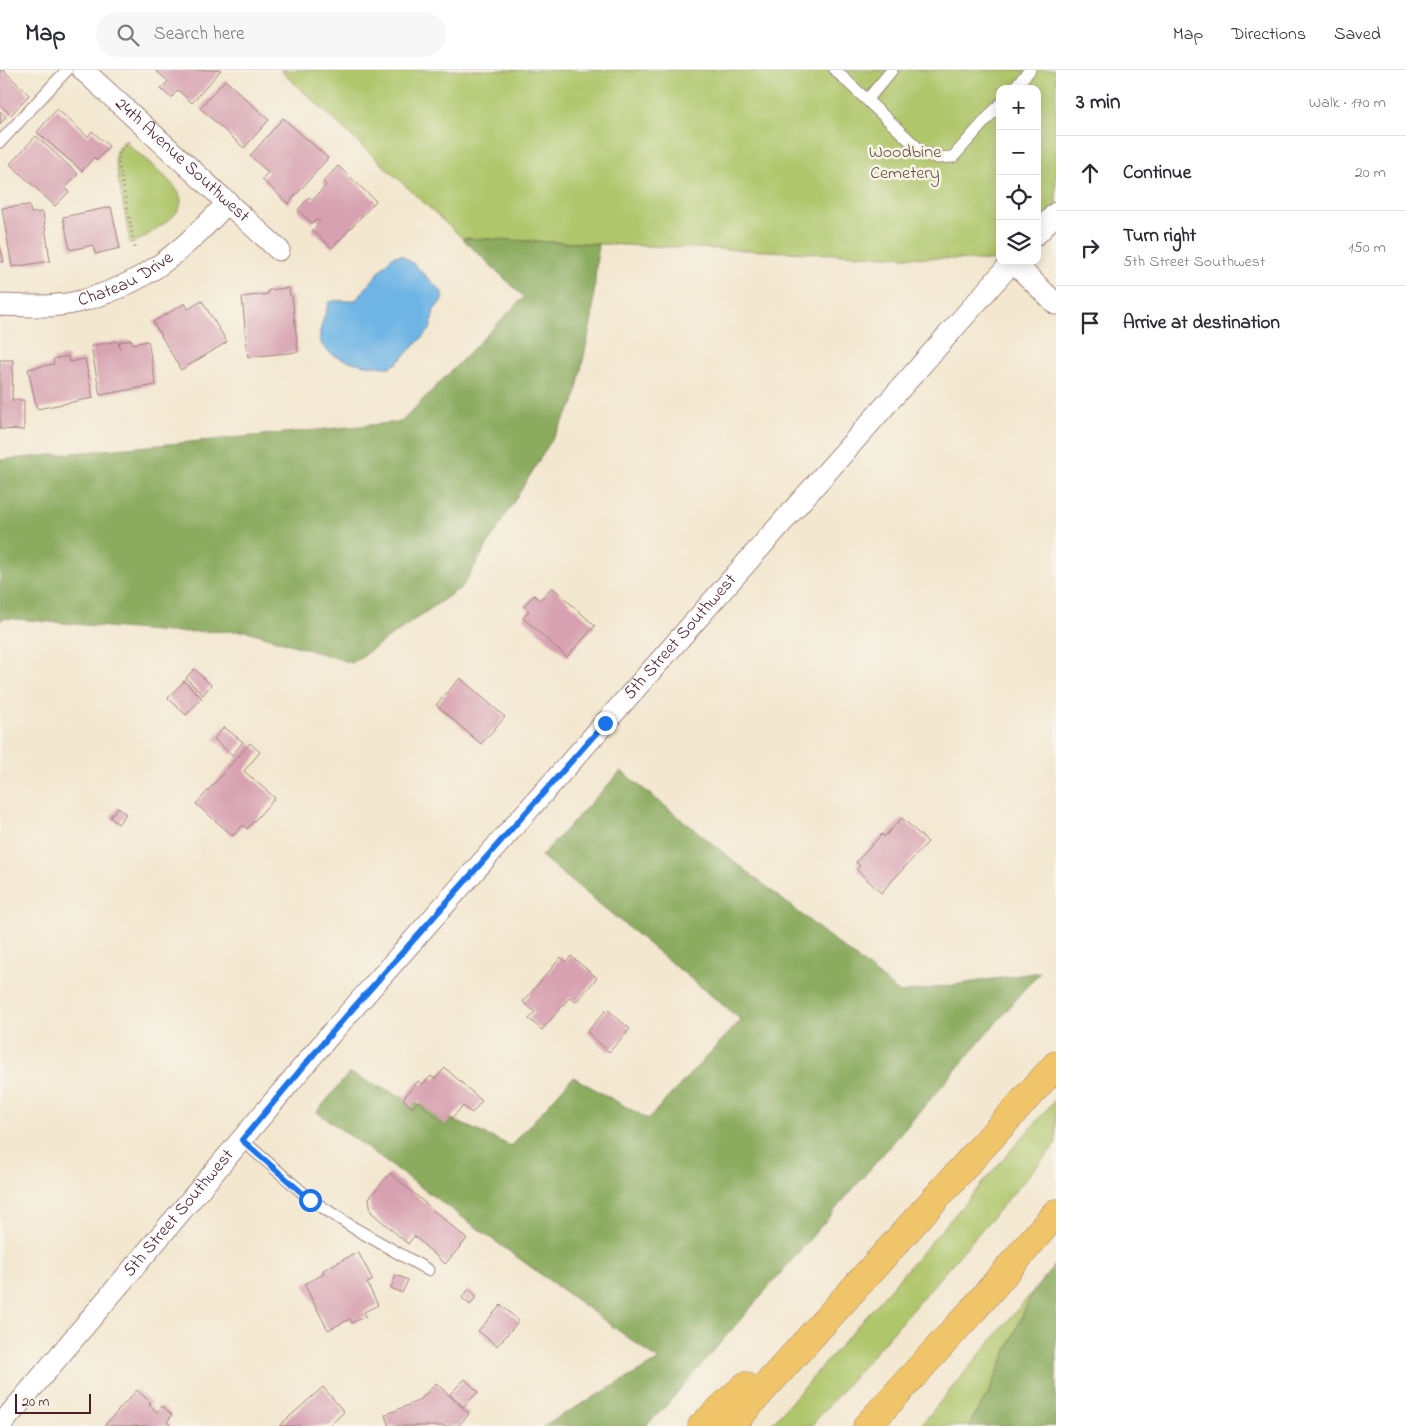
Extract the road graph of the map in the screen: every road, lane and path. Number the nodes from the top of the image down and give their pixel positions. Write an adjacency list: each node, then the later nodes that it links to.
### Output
1 (67, 70): 9 (lane)
2 (83, 70): 11 (street, 24th Avenue Southwest)
3 (835, 70): 7 (lane)
4 (892, 70): 7 (lane)
5 (1030, 70): 6 (lane)
6 (1017, 85)
7 (867, 100): 8 (lane)
8 (996, 109)
9 (0, 142)
10 (130, 142): 14 (path)
11 (228, 202): 15 (street, 24th Avenue Southwest); 19 (street, Chateau Drive)
12 (1056, 213): 13 (street)
13 (1041, 230)
14 (135, 248)
15 (279, 250)
16 (1010, 265): 21 (street, 5th Street Southwest)
17 (1016, 265): 18 (street)
18 (1056, 304)
19 (0, 305)
20 (1056, 1065): 23 (highway)
21 (242, 1140): 24 (lane); 26 (street, 5th Street Southwest)
22 (1056, 1214): 25 (highway)
23 (895, 1245): 27 (highway); 28 (highway)
24 (428, 1270)
25 (973, 1310): 29 (highway); 30 (highway)
26 (0, 1426)
27 (702, 1426)
28 (730, 1426)
29 (867, 1426)
30 (879, 1426)

